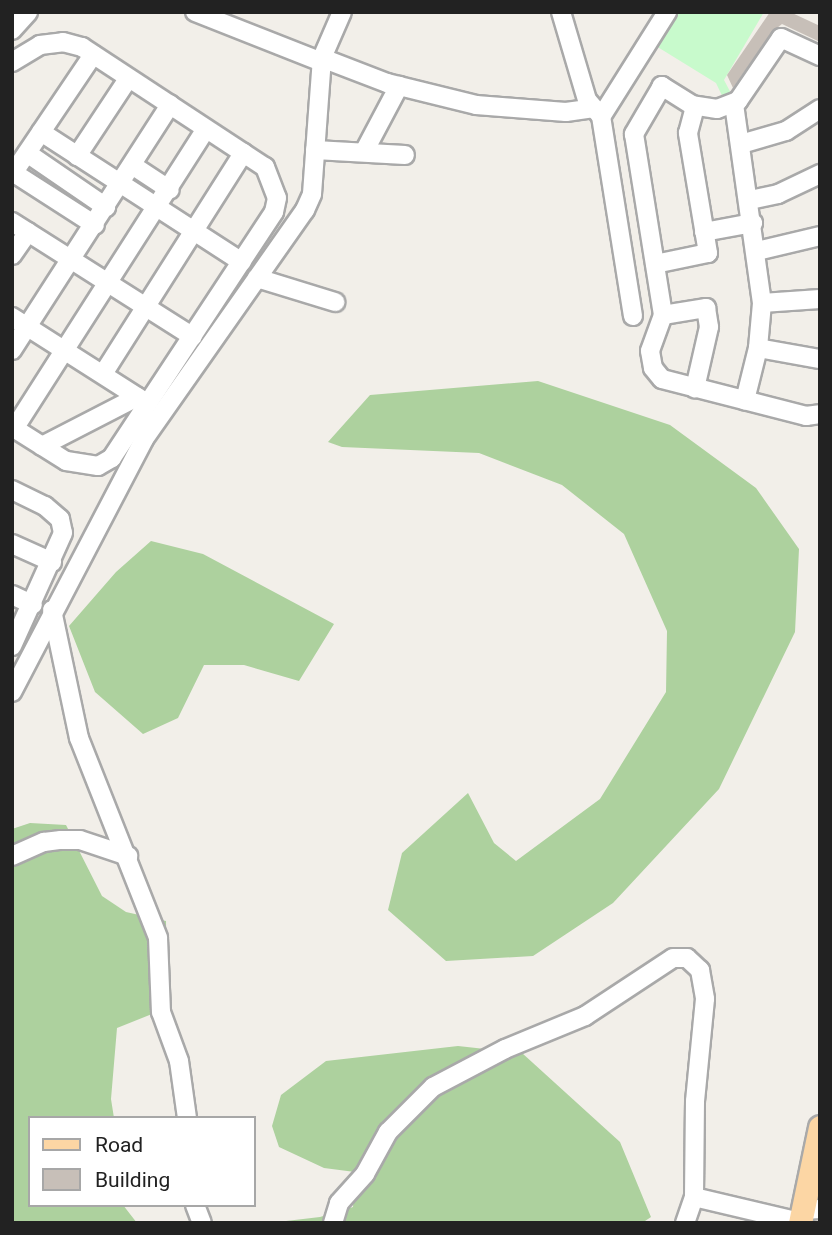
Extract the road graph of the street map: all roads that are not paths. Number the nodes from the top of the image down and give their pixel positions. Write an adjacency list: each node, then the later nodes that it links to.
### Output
1 (28, 12): 6 (street)
2 (195, 12): 9 (street)
3 (342, 12): 9 (street)
4 (561, 12): 17 (street)
5 (667, 12): 17 (street)
6 (12, 30)
7 (93, 55): 10 (street); 11 (street); 19 (street)
8 (820, 56): 13 (street)
9 (322, 60): 12 (street); 21 (street)
10 (12, 62)
11 (128, 79): 14 (street); 26 (street)
12 (399, 86): 17 (street); 22 (street)
13 (734, 104): 15 (street); 20 (street)
14 (170, 105): 18 (street); 27 (street)
15 (695, 106): 40 (street); 46 (street)
16 (820, 109): 20 (street)
17 (597, 113): 54 (street)
18 (206, 129): 24 (street); 31 (street)
19 (41, 132): 23 (street); 26 (street)
20 (741, 144): 32 (street)
21 (315, 150): 22 (street); 47 (street)
22 (364, 152): 25 (street)
23 (27, 153): 28 (street); 33 (street)
24 (243, 153): 39 (street); 45 (street)
25 (405, 155)
26 (77, 156): 30 (street)
27 (132, 165): 30 (street); 31 (street)
28 (13, 174): 37 (street)
29 (820, 174): 32 (street)
30 (120, 184): 33 (street); 34 (street)
31 (170, 190): 34 (street)
32 (750, 200): 36 (street)
33 (106, 207): 37 (street)
34 (157, 208): 39 (street); 48 (street)
35 (12, 222): 38 (street)
36 (753, 223): 40 (street); 42 (street)
37 (94, 225): 44 (street)
38 (28, 232): 43 (street); 44 (street)
39 (195, 232): 45 (street); 52 (street)
40 (704, 232): 46 (street)
41 (820, 236): 42 (street)
42 (757, 251): 51 (street)
43 (12, 255)
44 (72, 260): 48 (street); 56 (street)
45 (242, 262): 57 (street)
46 (655, 264): 53 (street)
47 (257, 278): 50 (street); 74 (street)
48 (108, 283): 52 (street); 60 (street)
49 (820, 299): 51 (street)
50 (335, 302)
51 (762, 303): 58 (street)
52 (145, 306): 57 (street); 62 (street)
53 (663, 315): 63 (street); 63 (street)
54 (633, 316)
55 (12, 317): 56 (street)
56 (28, 327): 59 (street); 60 (street)
57 (193, 338): 64 (street)
58 (758, 348): 61 (street); 65 (street)
59 (12, 350)
60 (65, 350): 62 (street); 67 (street)
61 (820, 359)
62 (103, 374): 64 (street)
63 (695, 388): 65 (street)
64 (142, 400): 68 (street); 68 (street)
65 (745, 401): 66 (street)
66 (820, 414)
67 (13, 428): 68 (street)
68 (42, 446)
69 (12, 490): 71 (street)
70 (12, 544): 71 (street)
71 (52, 562): 73 (street)
72 (12, 595): 73 (street)
73 (33, 605): 75 (street)
74 (52, 610): 76 (street); 78 (street)
75 (12, 646)
76 (12, 692)
77 (12, 856): 78 (street)
78 (128, 856): 79 (street)
79 (187, 1116)
80 (820, 1127): 82 (main road)
81 (694, 1198): 82 (street); 83 (street); 84 (street)
82 (805, 1216)
83 (333, 1223)
84 (685, 1223)

